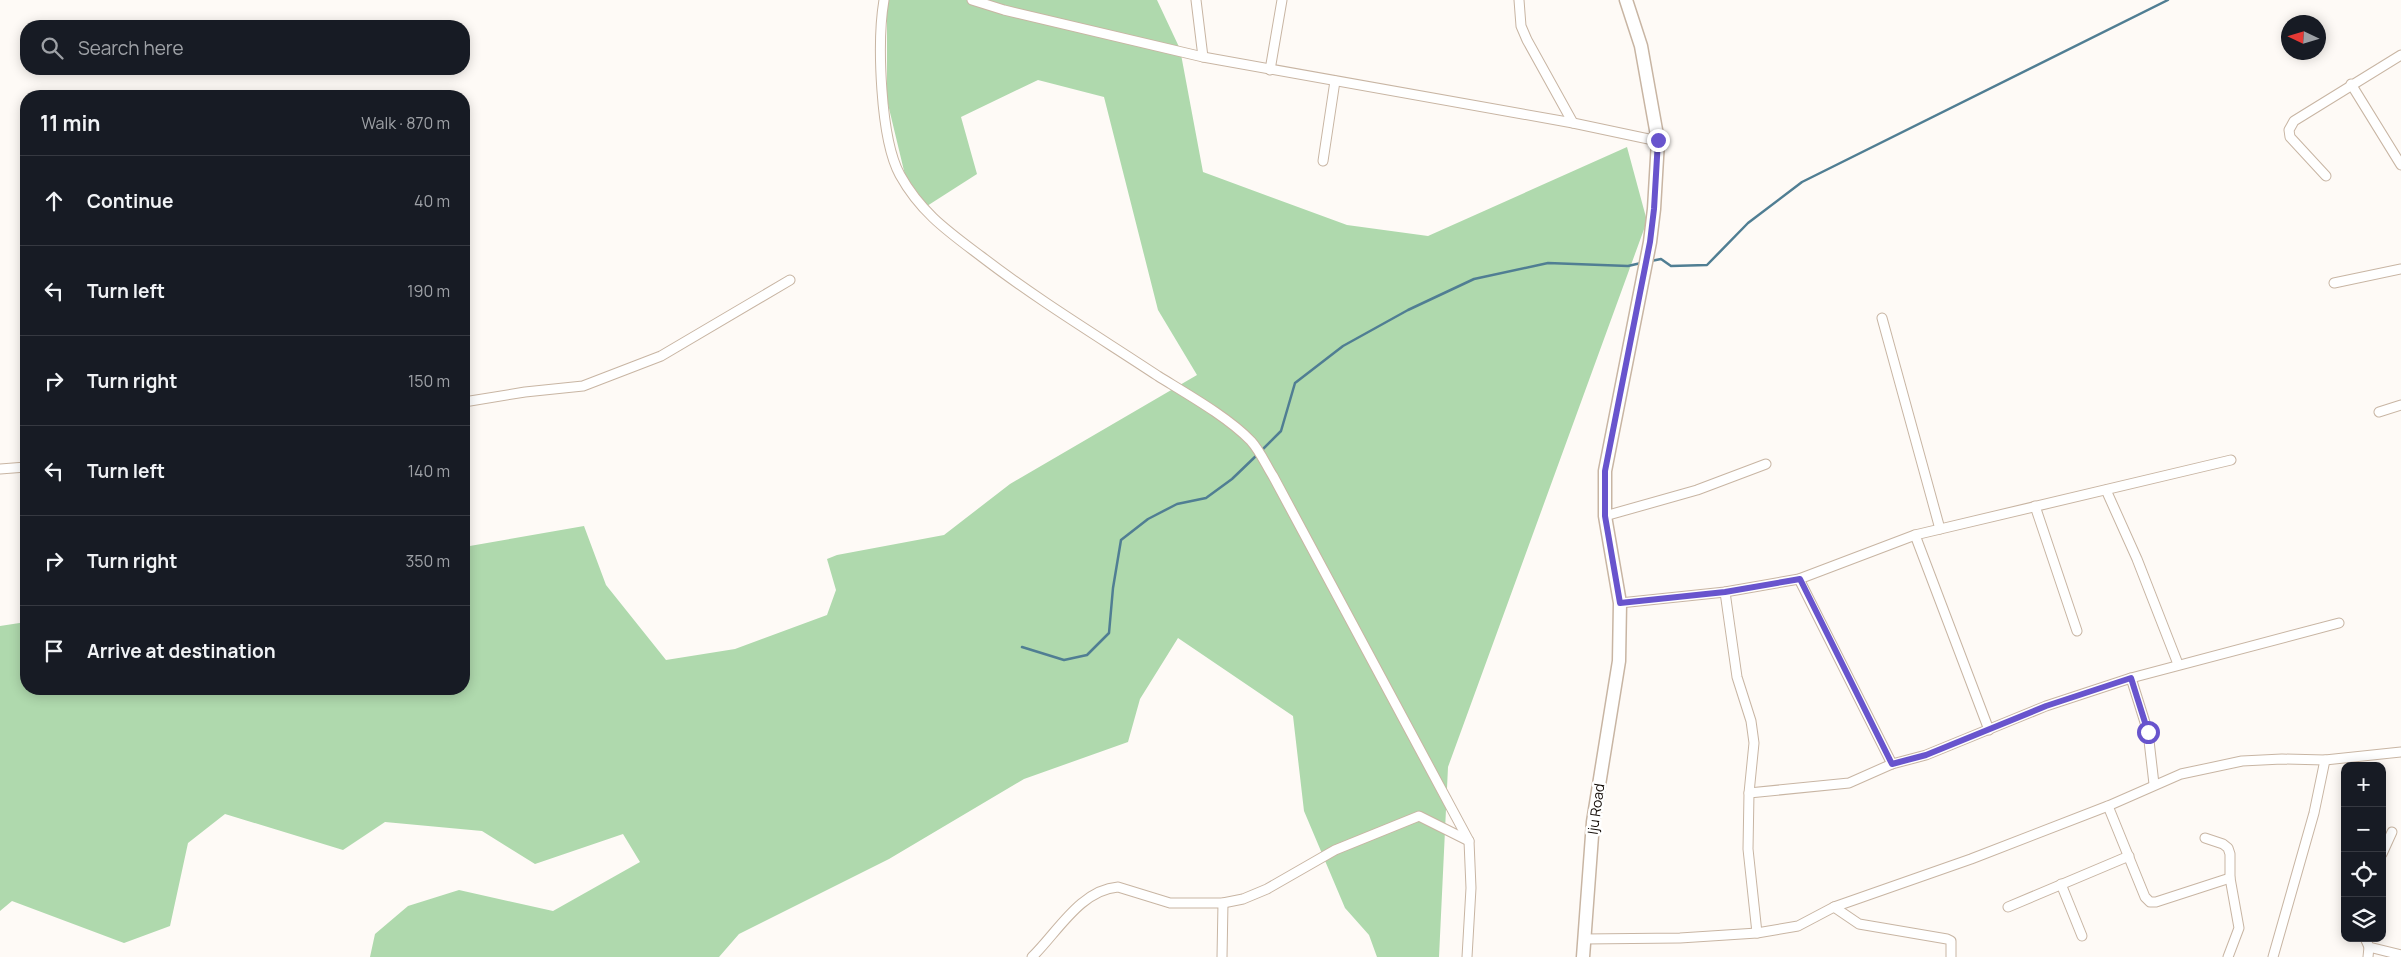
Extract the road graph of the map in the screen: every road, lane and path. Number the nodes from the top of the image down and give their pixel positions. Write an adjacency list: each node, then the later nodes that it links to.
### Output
1 (884, 0): 49 (street)
2 (972, 0): 8 (street)
3 (1196, 0): 8 (street)
4 (1282, 0): 9 (street)
5 (1518, 0): 12 (street)
6 (1626, 0): 13 (main road, Iju Road)
7 (2401, 55): 11 (street)
8 (1203, 57): 9 (street)
9 (1270, 70): 10 (street)
10 (1335, 81): 12 (street); 14 (street)
11 (2351, 84): 15 (street); 16 (street)
12 (1573, 123): 13 (street)
13 (1658, 140): 30 (main road, Iju Road)
14 (1323, 161)
15 (2401, 165)
16 (2326, 176)
17 (2401, 269): 19 (street)
18 (790, 280): 21 (street)
19 (2334, 283)
20 (1882, 318): 31 (street)
21 (470, 401)
22 (2401, 405): 23 (street)
23 (2379, 412)
24 (2231, 460): 28 (street)
25 (1766, 464): 30 (street)
26 (20, 467): 27 (street)
27 (0, 469)
28 (2106, 490): 29 (street); 38 (street)
29 (2035, 506): 31 (street); 37 (street)
30 (1605, 516): 35 (main road, Iju Road)
31 (1940, 529): 32 (street)
32 (1915, 535): 33 (street); 40 (street)
33 (1800, 579): 34 (street); 43 (street)
34 (1725, 592): 35 (street); 45 (street)
35 (1620, 603): 59 (main road, Iju Road)
36 (2339, 623): 38 (street)
37 (2077, 631)
38 (2178, 664): 39 (street)
39 (2131, 678): 40 (street); 44 (street)
40 (1990, 730): 43 (street)
41 (2401, 752): 42 (street)
42 (2325, 760): 44 (street); 68 (street)
43 (1892, 764): 45 (street)
44 (2154, 784): 46 (street)
45 (1749, 793): 57 (street)
46 (2108, 806): 51 (street); 55 (street)
47 (2392, 832): 50 (street)
48 (2205, 838): 52 (street)
49 (1469, 841): 54 (street); 64 (street)
50 (2383, 852)
51 (2129, 856): 52 (street); 53 (street)
52 (2230, 878): 67 (street)
53 (2060, 884): 56 (street); 58 (street)
54 (1223, 903): 62 (street); 63 (street)
55 (1834, 907): 57 (street); 66 (street)
56 (2008, 907)
57 (1757, 933): 59 (street)
58 (2082, 936)
59 (1584, 939): 65 (main road, Iju Road)
60 (2367, 942): 61 (street); 69 (street)
61 (2401, 955)
62 (1032, 957)
63 (1222, 957)
64 (1467, 957)
65 (1583, 957)
66 (1951, 957)
67 (2228, 957)
68 (2273, 957)
69 (2368, 957)

